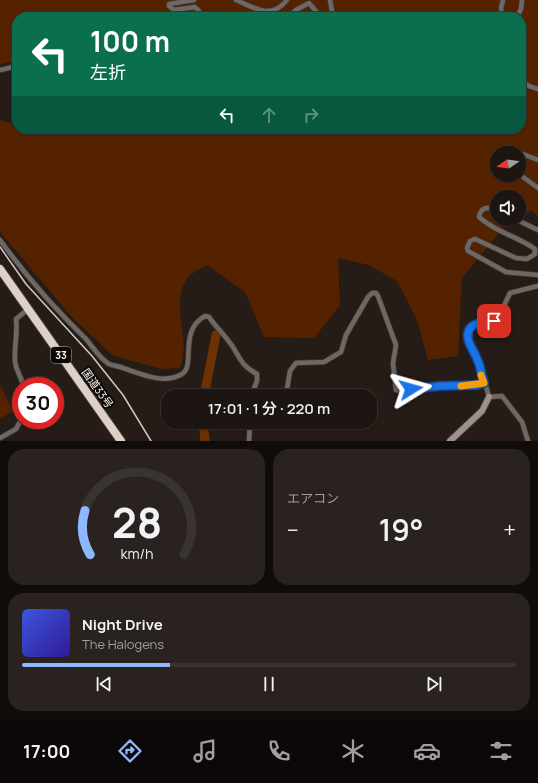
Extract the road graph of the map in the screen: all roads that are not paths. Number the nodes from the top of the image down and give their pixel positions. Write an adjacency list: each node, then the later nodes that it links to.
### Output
1 (194, 0): 8 (street)
2 (236, 0): 7 (street)
3 (287, 0): 7 (street)
4 (330, 0): 11 (street)
5 (503, 0): 12 (street)
6 (522, 0): 13 (street)
7 (262, 11)
8 (199, 12)
9 (294, 12): 10 (street)
10 (317, 12)
11 (332, 12)
12 (501, 12)
13 (520, 12)
14 (12, 67): 15 (street)
15 (0, 70)
16 (526, 84): 17 (street)
17 (538, 89)
18 (526, 155): 19 (street)
19 (538, 160)
20 (526, 179): 21 (street)
21 (538, 188)
22 (490, 208): 24 (street)
23 (526, 224): 26 (street)
24 (490, 226)
25 (491, 226): 29 (street)
26 (538, 230)
27 (0, 240): 34 (street)
28 (0, 269): 31 (highway, 国道33号 / 33)
29 (538, 275)
30 (538, 286): 33 (street)
31 (27, 310): 32 (street); 40 (highway, 国道33号 / 33)
32 (19, 377)
33 (484, 383): 35 (street); 36 (street)
34 (254, 389)
35 (287, 389)
36 (489, 397): 42 (street); 43 (street)
37 (16, 429): 39 (street)
38 (250, 429): 41 (street)
39 (0, 438)
40 (121, 441)
41 (249, 441)
42 (450, 441)
43 (528, 441)

